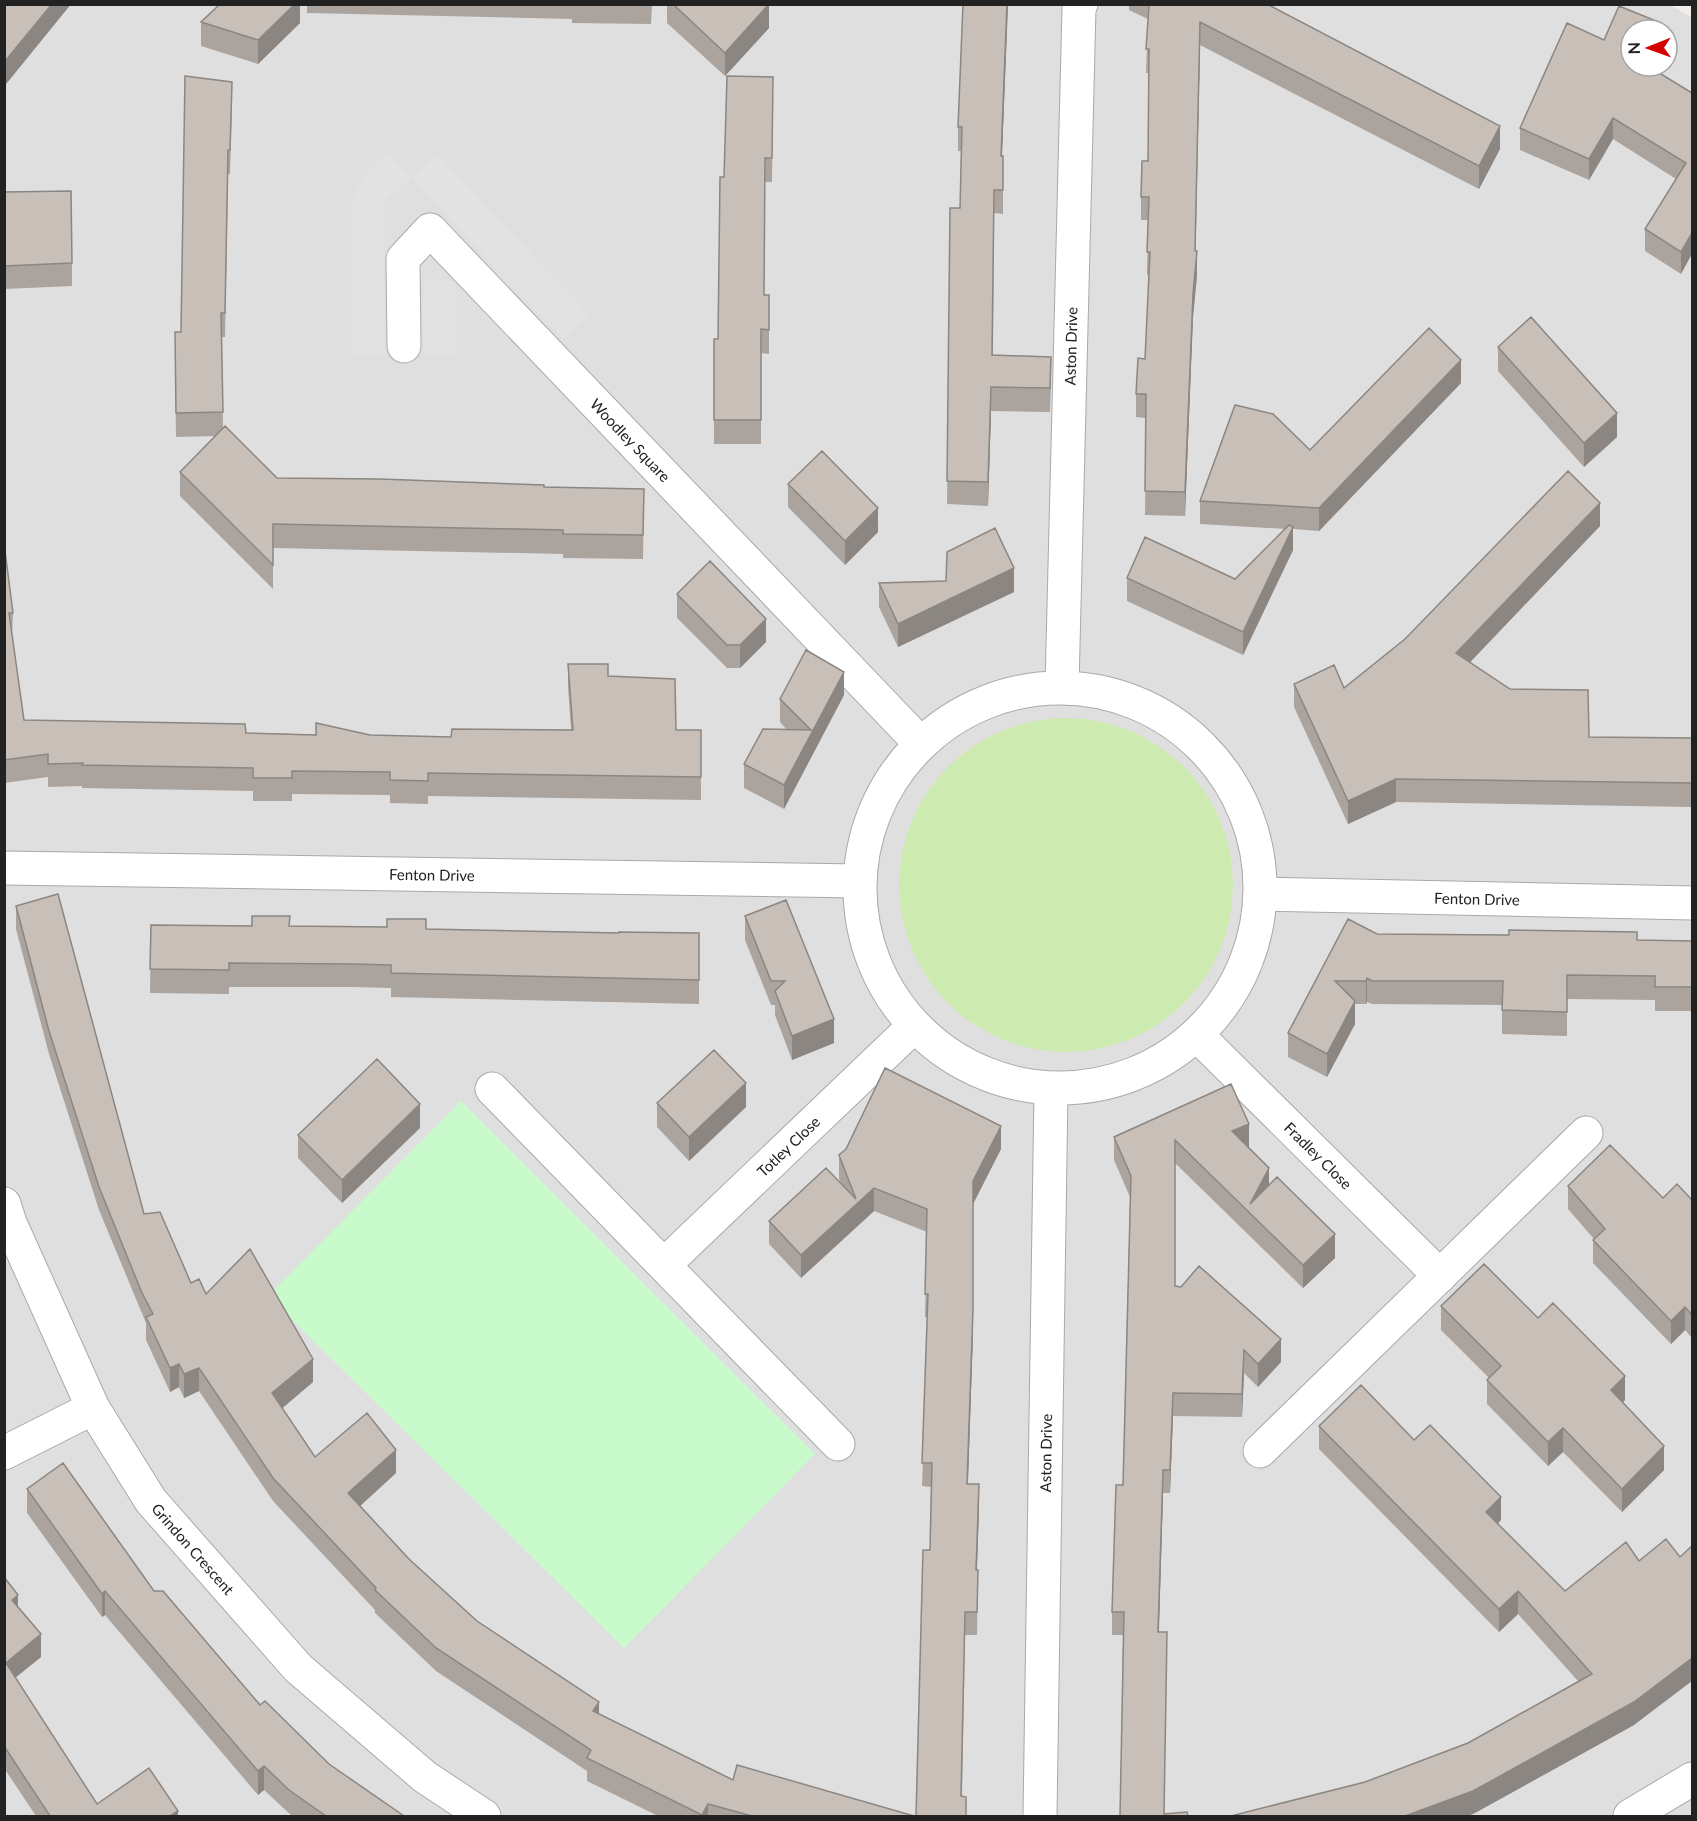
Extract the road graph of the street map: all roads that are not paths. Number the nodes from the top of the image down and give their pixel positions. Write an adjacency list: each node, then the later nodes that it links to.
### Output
1 (1081, 4): 3 (street, Aston Drive)
2 (404, 346): 4 (street, Woodley Square)
3 (1062, 686): 4 (street); 7 (street)
4 (920, 743): 6 (street)
5 (4, 868): 6 (street, Fenton Drive)
6 (858, 881): 9 (street)
7 (1261, 894): 8 (street, Fenton Drive); 10 (street)
8 (1692, 903)
9 (913, 1027): 12 (street); 15 (street, Totley Close)
10 (1197, 1035): 12 (street); 16 (street, Fradley Close)
11 (492, 1089): 15 (street)
12 (1051, 1090): 23 (street, Aston Drive)
13 (1586, 1133): 16 (street)
14 (4, 1204): 17 (street, Grindon Crescent)
15 (664, 1265): 18 (street)
16 (1440, 1276): 19 (street)
17 (93, 1408): 20 (street); 22 (street, Grindon Crescent)
18 (838, 1444)
19 (1260, 1451)
20 (4, 1453)
21 (1692, 1779): 24 (street)
22 (484, 1816)
23 (1040, 1816)
24 (1630, 1816)

